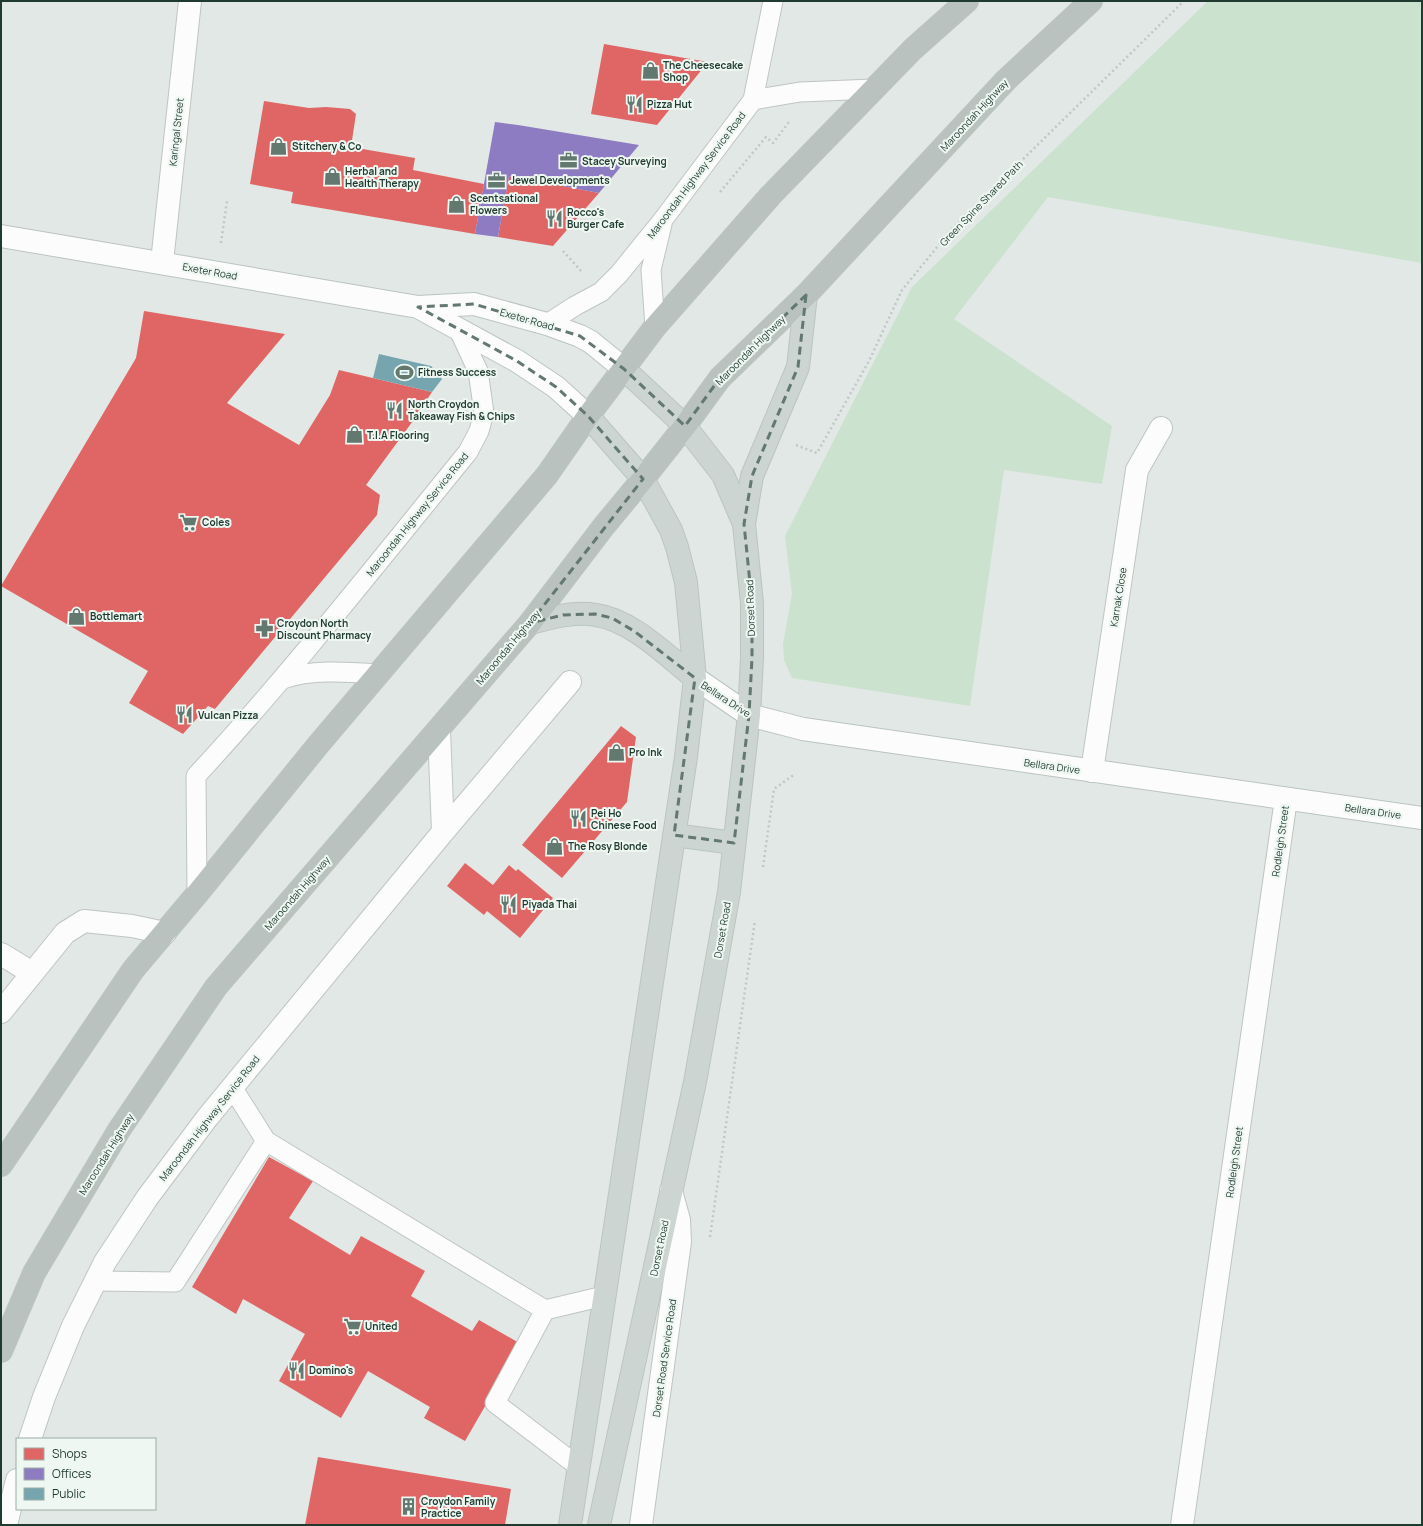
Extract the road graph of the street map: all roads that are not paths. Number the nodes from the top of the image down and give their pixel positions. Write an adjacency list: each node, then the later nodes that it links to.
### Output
1 (190, 1): 9 (street, Karingal Street)
2 (773, 1): 6 (lane)
3 (967, 1): 5 (highway)
4 (1091, 1): 10 (highway, Maroondah Highway)
5 (873, 89): 6 (lane); 13 (highway)
6 (753, 100): 7 (lane, Maroondah Highway Service Road)
7 (662, 220): 12 (lane, Maroondah Highway Service Road); 13 (lane)
8 (1, 236): 9 (street, Exeter Road)
9 (162, 262): 11 (street, Exeter Road)
10 (806, 295): 17 (highway, Maroondah Highway); 20 (main road)
11 (418, 307): 12 (street, Exeter Road); 14 (street, Exeter Road)
12 (547, 324): 15 (street, Exeter Road)
13 (655, 327): 15 (highway)
14 (458, 328): 16 (street, Exeter Road); 24 (lane, Maroondah Highway Service Road)
15 (624, 369): 16 (highway); 17 (main road, Dorset Road)
16 (588, 416): 19 (main road); 22 (highway)
17 (685, 426): 19 (highway, Maroondah Highway); 20 (main road, Dorset Road)
18 (1161, 428): 28 (street, Karnak Close)
19 (643, 479): 21 (highway, Maroondah Highway); 23 (main road)
20 (744, 524): 26 (main road, Dorset Road)
21 (530, 623): 23 (main road); 27 (highway, Maroondah Highway)
22 (378, 674): 24 (lane); 34 (highway)
23 (695, 678): 26 (street, Bellara Drive); 32 (main road)
24 (283, 680): 34 (lane, Maroondah Highway Service Road)
25 (570, 682): 31 (street, Maroondah Highway Service Road)
26 (749, 715): 28 (street, Bellara Drive); 33 (main road, Dorset Road)
27 (439, 730): 31 (street); 46 (highway, Maroondah Highway)
28 (1092, 771): 29 (street, Bellara Drive)
29 (1286, 799): 30 (street, Bellara Drive); 54 (street, Rodleigh Street)
30 (1422, 818)
31 (443, 832): 39 (street, Maroondah Highway Service Road)
32 (674, 835): 33 (main road); 44 (main road)
33 (734, 843): 42 (main road, Dorset Road)
34 (197, 894): 35 (highway)
35 (165, 933): 37 (street); 41 (highway)
36 (1, 954): 37 (street)
37 (32, 973): 38 (street)
38 (1, 1012)
39 (232, 1087): 40 (lane); 43 (street, Maroondah Highway Service Road)
40 (266, 1141): 43 (lane); 45 (lane)
41 (1, 1165)
42 (671, 1191): 52 (main road, Dorset Road); 53 (street, Dorset Road Service Road)
43 (96, 1281): 47 (street, Maroondah Highway Service Road)
44 (604, 1296): 45 (lane); 48 (main road)
45 (545, 1310): 48 (lane)
46 (1, 1350)
47 (30, 1438)
48 (579, 1467): 51 (main road)
49 (16, 1484): 50 (street)
50 (6, 1525)
51 (570, 1525)
52 (599, 1525)
53 (641, 1525)
54 (1182, 1525)

